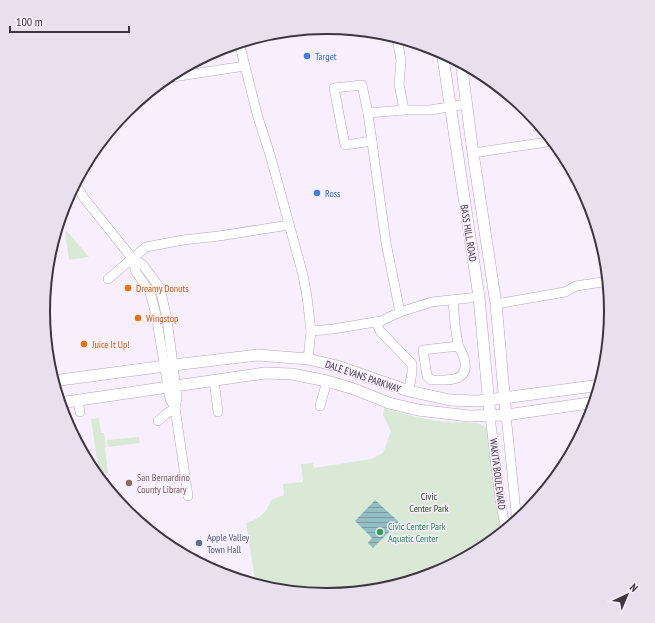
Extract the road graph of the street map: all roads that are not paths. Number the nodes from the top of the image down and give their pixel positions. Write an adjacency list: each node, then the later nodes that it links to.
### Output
1 (398, 43): 9 (street)
2 (241, 48): 4 (street)
3 (443, 60): 8 (main road, BASS HILL ROAD)
4 (245, 66): 6 (street); 15 (street)
5 (462, 69): 7 (main road, BASS HILL ROAD)
6 (182, 76)
7 (467, 104): 8 (street); 13 (main road, BASS HILL ROAD)
8 (450, 107): 9 (street); 19 (main road, BASS HILL ROAD)
9 (404, 110): 10 (street)
10 (368, 113): 11 (street); 11 (street)
11 (372, 141): 22 (street)
12 (547, 142): 13 (street)
13 (473, 153): 21 (main road, BASS HILL ROAD)
14 (79, 189): 16 (street)
15 (289, 225): 16 (street); 24 (street)
16 (132, 258): 17 (street); 27 (street)
17 (108, 279)
18 (603, 282): 21 (street)
19 (479, 297): 20 (street); 35 (main road, BASS HILL ROAD)
20 (453, 300): 22 (street); 25 (street)
21 (496, 304): 34 (main road, BASS HILL ROAD)
22 (400, 312): 23 (street)
23 (376, 322): 24 (street); 33 (street)
24 (311, 331): 26 (street)
25 (458, 346): 25 (street)
26 (308, 359): 27 (main road, DALE EVANS PARKWAY); 33 (main road, DALE EVANS PARKWAY)
27 (169, 365): 28 (main road, DALE EVANS PARKWAY); 32 (street)
28 (58, 380)
29 (214, 380): 30 (main road, DALE EVANS PARKWAY); 32 (main road, DALE EVANS PARKWAY); 40 (street)
30 (327, 381): 38 (street); 42 (main road, DALE EVANS PARKWAY)
31 (595, 386): 34 (main road, DALE EVANS PARKWAY)
32 (172, 387): 37 (main road, DALE EVANS PARKWAY); 39 (street)
33 (409, 392): 35 (main road, DALE EVANS PARKWAY)
34 (505, 398): 35 (main road, DALE EVANS PARKWAY); 41 (main road, BASS HILL ROAD)
35 (488, 400): 42 (main road, BASS HILL ROAD)
36 (589, 403): 41 (main road, DALE EVANS PARKWAY)
37 (66, 404)
38 (320, 406)
39 (176, 408): 43 (street); 44 (street)
40 (218, 412)
41 (506, 415): 42 (main road, DALE EVANS PARKWAY); 45 (street, WAKITA BOULEVARD)
42 (490, 416): 46 (street, WAKITA BOULEVARD)
43 (158, 421)
44 (188, 496)
45 (517, 514)
46 (505, 525)

